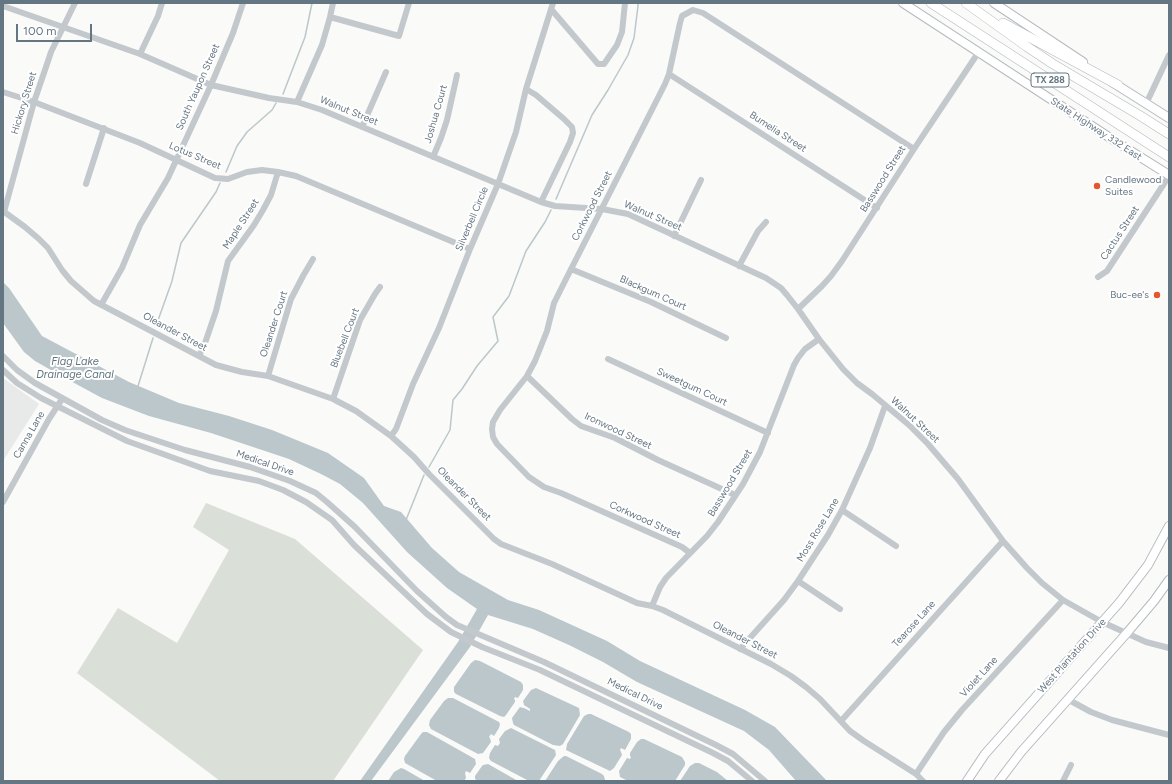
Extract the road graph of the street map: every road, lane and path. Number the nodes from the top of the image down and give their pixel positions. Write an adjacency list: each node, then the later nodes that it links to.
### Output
1 (75, 3): 14 (street, Hickory Street)
2 (162, 3): 16 (street)
3 (243, 3): 21 (street, South Yaupon Street)
4 (333, 3): 13 (street)
5 (409, 3): 13 (street)
6 (625, 3): 12 (street)
7 (903, 3): 15 (main road, State Highway 332 East)
8 (931, 3): 34 (highway, TX 288)
9 (994, 3): 22 (main road)
10 (969, 5): 22 (highway); 31 (highway, TX 288)
11 (3, 6): 14 (street, Walnut Street)
12 (552, 6): 23 (street, Silverbell Circle)
13 (330, 17): 26 (street)
14 (63, 27): 16 (street, Walnut Street); 25 (street, Hickory Street)
15 (978, 53): 32 (street, Basswood Street); 37 (main road, State Highway 332 East)
16 (140, 54): 21 (street, Walnut Street)
17 (1169, 56): 27 (street)
18 (386, 72): 29 (street)
19 (669, 74): 32 (street, Corkwood Street); 42 (street, Bumelia Street); 43 (street, Corkwood Street)
20 (457, 75): 33 (street, Joshua Court)
21 (212, 85): 26 (street, Walnut Street); 35 (street, South Yaupon Street)
22 (1118, 85): 27 (main road)
23 (526, 89): 40 (street, Silverbell Circle); 41 (street)
24 (3, 92): 25 (street, Lotus Street)
25 (34, 102): 30 (street, Lotus Street); 44 (street, Hickory Street)
26 (297, 102): 29 (street, Walnut Street)
27 (1146, 104): 28 (main road)
28 (1169, 118)
29 (362, 127): 33 (street, Walnut Street)
30 (104, 128): 35 (street, Lotus Street); 39 (street)
31 (1169, 134)
32 (914, 149): 42 (street, Basswood Street)
33 (433, 157): 40 (street, Walnut Street)
34 (1169, 157)
35 (176, 160): 36 (street, Lotus Street); 53 (street, South Yaupon Street)
36 (278, 172): 47 (street, Lotus Street); 58 (street, Maple Street)
37 (1169, 175): 51 (street, Cactus Street)
38 (701, 180): 46 (street)
39 (86, 184)
40 (498, 184): 41 (street, Walnut Street); 47 (street, Silverbell Circle)
41 (541, 202): 43 (street, Walnut Street)
42 (877, 208): 54 (street, Basswood Street)
43 (602, 209): 46 (street, Walnut Street); 50 (street, Corkwood Street)
44 (3, 211): 53 (street, Oleander Street)
45 (766, 222): 49 (street)
46 (674, 236): 49 (street, Walnut Street)
47 (470, 249): 68 (street, Silverbell Circle)
48 (313, 259): 61 (street, Oleander Court)
49 (739, 266): 54 (street, Walnut Street)
50 (571, 269): 55 (street, Blackgum Court); 62 (street, Corkwood Street)
51 (1098, 277)
52 (380, 287): 64 (street, Bluebell Court)
53 (101, 305): 58 (street, Oleander Street)
54 (798, 309): 56 (street, Walnut Street)
55 (726, 338)
56 (819, 339): 65 (street, Walnut Street); 67 (street, Basswood Street)
57 (3, 356): 63 (street, Medical Drive)
58 (199, 356): 61 (street, Oleander Street)
59 (608, 359): 67 (street, Sweetgum Court)
60 (3, 370): 66 (street, Medical Drive)
61 (268, 376): 64 (street, Oleander Street)
62 (527, 376): 69 (street, Ironwood Street); 75 (street, Corkwood Street)
63 (62, 399): 66 (street, Canna Lane); 83 (street, Medical Drive)
64 (333, 399): 68 (street, Oleander Street)
65 (886, 406): 71 (street, Moss Rose Lane); 73 (street, Walnut Street)
66 (57, 407): 70 (street, Canna Lane); 84 (street, Medical Drive)
67 (768, 433): 69 (street, Basswood Street)
68 (391, 436): 79 (street, Oleander Street)
69 (736, 495): 75 (street, Basswood Street)
70 (3, 502)
71 (842, 510): 74 (street); 77 (street, Moss Rose Lane)
72 (1169, 526): 81 (main road, West Plantation Drive)
73 (1003, 541): 78 (street, Walnut Street); 88 (street, Tearose Lane)
74 (896, 546)
75 (690, 553): 79 (street, Basswood Street)
76 (1169, 580): 82 (main road)
77 (798, 581): 80 (street); 86 (street, Moss Rose Lane)
78 (1063, 600): 81 (street, Walnut Street); 91 (street, Violet Lane)
79 (652, 606): 86 (street, Oleander Street)
80 (840, 609)
81 (1102, 622): 82 (street, Walnut Street); 95 (main road, West Plantation Drive)
82 (1126, 634): 85 (street, Walnut Street); 87 (main road)
83 (488, 639): 84 (street); 93 (street, Medical Drive)
84 (484, 648): 92 (street, Medical Drive)
85 (1169, 648)
86 (740, 649): 88 (street, Oleander Street)
87 (1069, 700): 89 (street); 96 (main road)
88 (840, 721): 91 (street, Oleander Street)
89 (1169, 735)
90 (1071, 765): 97 (street)
91 (916, 774): 94 (street, Oleander Street)
92 (752, 781)
93 (765, 781)
94 (923, 781)
95 (967, 781)
96 (999, 781)
97 (1063, 781)

